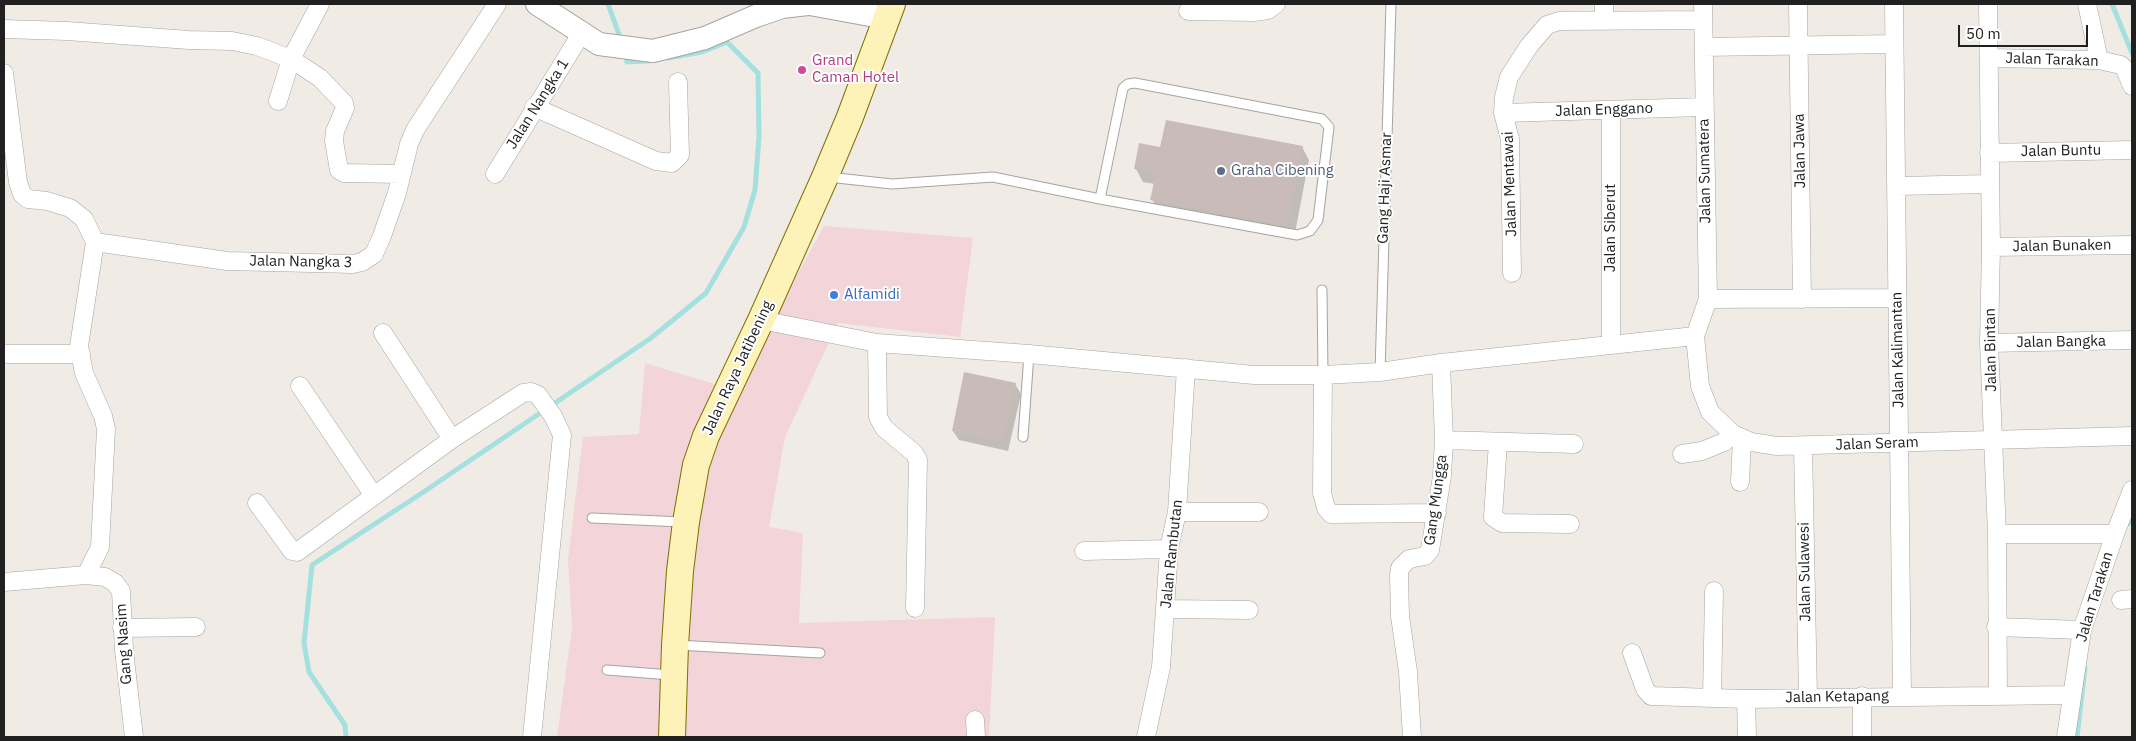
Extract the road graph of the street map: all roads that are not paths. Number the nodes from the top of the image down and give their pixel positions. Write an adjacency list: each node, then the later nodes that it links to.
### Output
1 (320, 4): 22 (street)
2 (497, 4): 35 (street, Jalan Nangka 3)
3 (537, 4): 11 (street)
4 (809, 4): 12 (street); 17 (street)
5 (1276, 4): 13 (street)
6 (1391, 4): 62 (lane, Gang Haji Asmar)
7 (1798, 4): 19 (street, Jalan Jawa)
8 (1894, 4): 18 (street, Jalan Kalimantan)
9 (1988, 4): 21 (street, Jalan Bintan)
10 (2086, 4): 23 (street)
11 (558, 10): 17 (street)
12 (889, 11): 37 (main road, Jalan Raya Jatibening)
13 (1188, 11)
14 (1604, 12): 15 (street, Jalan Mentawai); 32 (street, Jalan Mentawai)
15 (1703, 12): 20 (street, Jalan Sumatera)
16 (4, 29): 22 (street)
17 (590, 39): 29 (street, Jalan Nangka 1)
18 (1894, 44): 19 (street); 40 (street, Jalan Kalimantan)
19 (1798, 45): 20 (street); 49 (street, Jalan Jawa)
20 (1704, 47): 30 (street, Jalan Sumatera)
21 (1989, 58): 23 (street, Jalan Tarakan); 34 (street, Jalan Bintan)
22 (291, 59): 28 (street); 35 (street)
23 (2099, 60): 26 (street, Jalan Tarakan)
24 (4, 73): 27 (street)
25 (678, 82): 29 (street)
26 (2132, 86)
27 (6, 92): 38 (street)
28 (278, 101)
29 (534, 107): 36 (street, Jalan Nangka 1)
30 (1704, 107): 31 (street, Jalan Enggano); 48 (street, Jalan Sumatera)
31 (1611, 111): 32 (street, Jalan Enggano); 56 (street, Jalan Siberut)
32 (1503, 113): 45 (street, Jalan Mentawai)
33 (2132, 150): 34 (street, Jalan Buntu)
34 (1989, 153): 39 (street, Jalan Bintan)
35 (400, 174): 42 (street, Jalan Nangka 3)
36 (495, 174)
37 (825, 176): 41 (lane); 50 (main road, Jalan Raya Jatibening)
38 (11, 182): 42 (street)
39 (1990, 184): 40 (street); 44 (street, Jalan Bintan)
40 (1897, 186): 47 (street, Jalan Kalimantan)
41 (1100, 199): 41 (lane)
42 (95, 242): 58 (street)
43 (2132, 245): 44 (street, Jalan Bunaken)
44 (1991, 247): 55 (street, Jalan Bintan)
45 (1512, 273)
46 (1322, 290): 63 (lane)
47 (1897, 298): 49 (street); 72 (street, Jalan Kalimantan)
48 (1708, 299): 49 (street); 52 (street, Jalan Sumatera)
49 (1802, 299)
50 (762, 320): 54 (street); 84 (main road, Jalan Raya Jatibening)
51 (383, 333): 68 (street)
52 (1695, 336): 56 (street); 65 (street, Jalan Seram)
53 (2132, 340): 55 (street, Jalan Bangka)
54 (877, 343): 59 (street); 93 (street)
55 (1989, 343): 70 (street, Jalan Bintan)
56 (1611, 345): 60 (street)
57 (4, 354): 58 (street)
58 (81, 354): 90 (street)
59 (1029, 354): 61 (street); 67 (lane)
60 (1441, 363): 62 (street); 69 (street, Gang Mungga)
61 (1186, 368): 63 (street); 80 (street, Jalan Rambutan)
62 (1380, 372): 63 (street)
63 (1323, 375): 82 (street)
64 (300, 386): 78 (street)
65 (1738, 436): 74 (street, Jalan Seram); 75 (street); 76 (street)
66 (2132, 436): 70 (street, Jalan Seram)
67 (1023, 437)
68 (452, 439): 78 (street); 114 (street)
69 (1444, 440): 71 (street); 82 (street, Gang Mungga)
70 (1994, 440): 72 (street, Jalan Seram); 86 (street, Jalan Bintan)
71 (1498, 442): 73 (street); 85 (street)
72 (1899, 442): 74 (street, Jalan Seram); 108 (street, Jalan Kalimantan)
73 (1574, 444)
74 (1802, 446): 110 (street, Jalan Sulawesi)
75 (1682, 454)
76 (1740, 482)
77 (2132, 490): 87 (street, Jalan Tarakan)
78 (374, 496): 79 (street)
79 (257, 503)
80 (1177, 512): 81 (street); 88 (street, Jalan Rambutan)
81 (1259, 512)
82 (1437, 513): 118 (street, Gang Mungga)
83 (592, 518): 84 (lane)
84 (686, 522): 100 (main road, Jalan Raya Jatibening)
85 (1570, 524)
86 (1997, 534): 87 (street); 97 (street, Jalan Bintan)
87 (2115, 534): 99 (street, Jalan Tarakan)
88 (1169, 549): 89 (street); 94 (street, Jalan Rambutan)
89 (1084, 551)
90 (86, 575): 91 (street, Gang Nasim); 98 (street, Gang Nasim)
91 (4, 582)
92 (1714, 591): 109 (street)
93 (915, 608)
94 (1166, 608): 95 (street); 117 (street, Jalan Rambutan)
95 (1249, 610)
96 (196, 627): 98 (street)
97 (1996, 627): 99 (street); 105 (street, Jalan Bintan)
98 (122, 628): 113 (street, Gang Nasim)
99 (2082, 630): 106 (street, Jalan Tarakan)
100 (674, 645): 101 (lane); 104 (main road, Jalan Raya Jatibening)
101 (820, 653)
102 (1632, 653): 109 (street, Jalan Ketapang)
103 (607, 670): 104 (lane)
104 (674, 675): 115 (main road, Jalan Raya Jatibening)
105 (1998, 695): 106 (street, Jalan Ketapang); 108 (street, Jalan Ketapang)
106 (2071, 695): 121 (street, Jalan Tarakan)
107 (1862, 696): 108 (street, Jalan Ketapang); 110 (street, Jalan Ketapang); 120 (street)
108 (1902, 696)
109 (1712, 698): 111 (street, Jalan Ketapang)
110 (1808, 698): 111 (street, Jalan Ketapang)
111 (1746, 699): 119 (street)
112 (975, 720): 116 (street)
113 (134, 737)
114 (532, 737)
115 (672, 737)
116 (976, 737)
117 (1146, 737)
118 (1412, 737)
119 (1747, 737)
120 (1862, 737)
121 (2066, 737)

